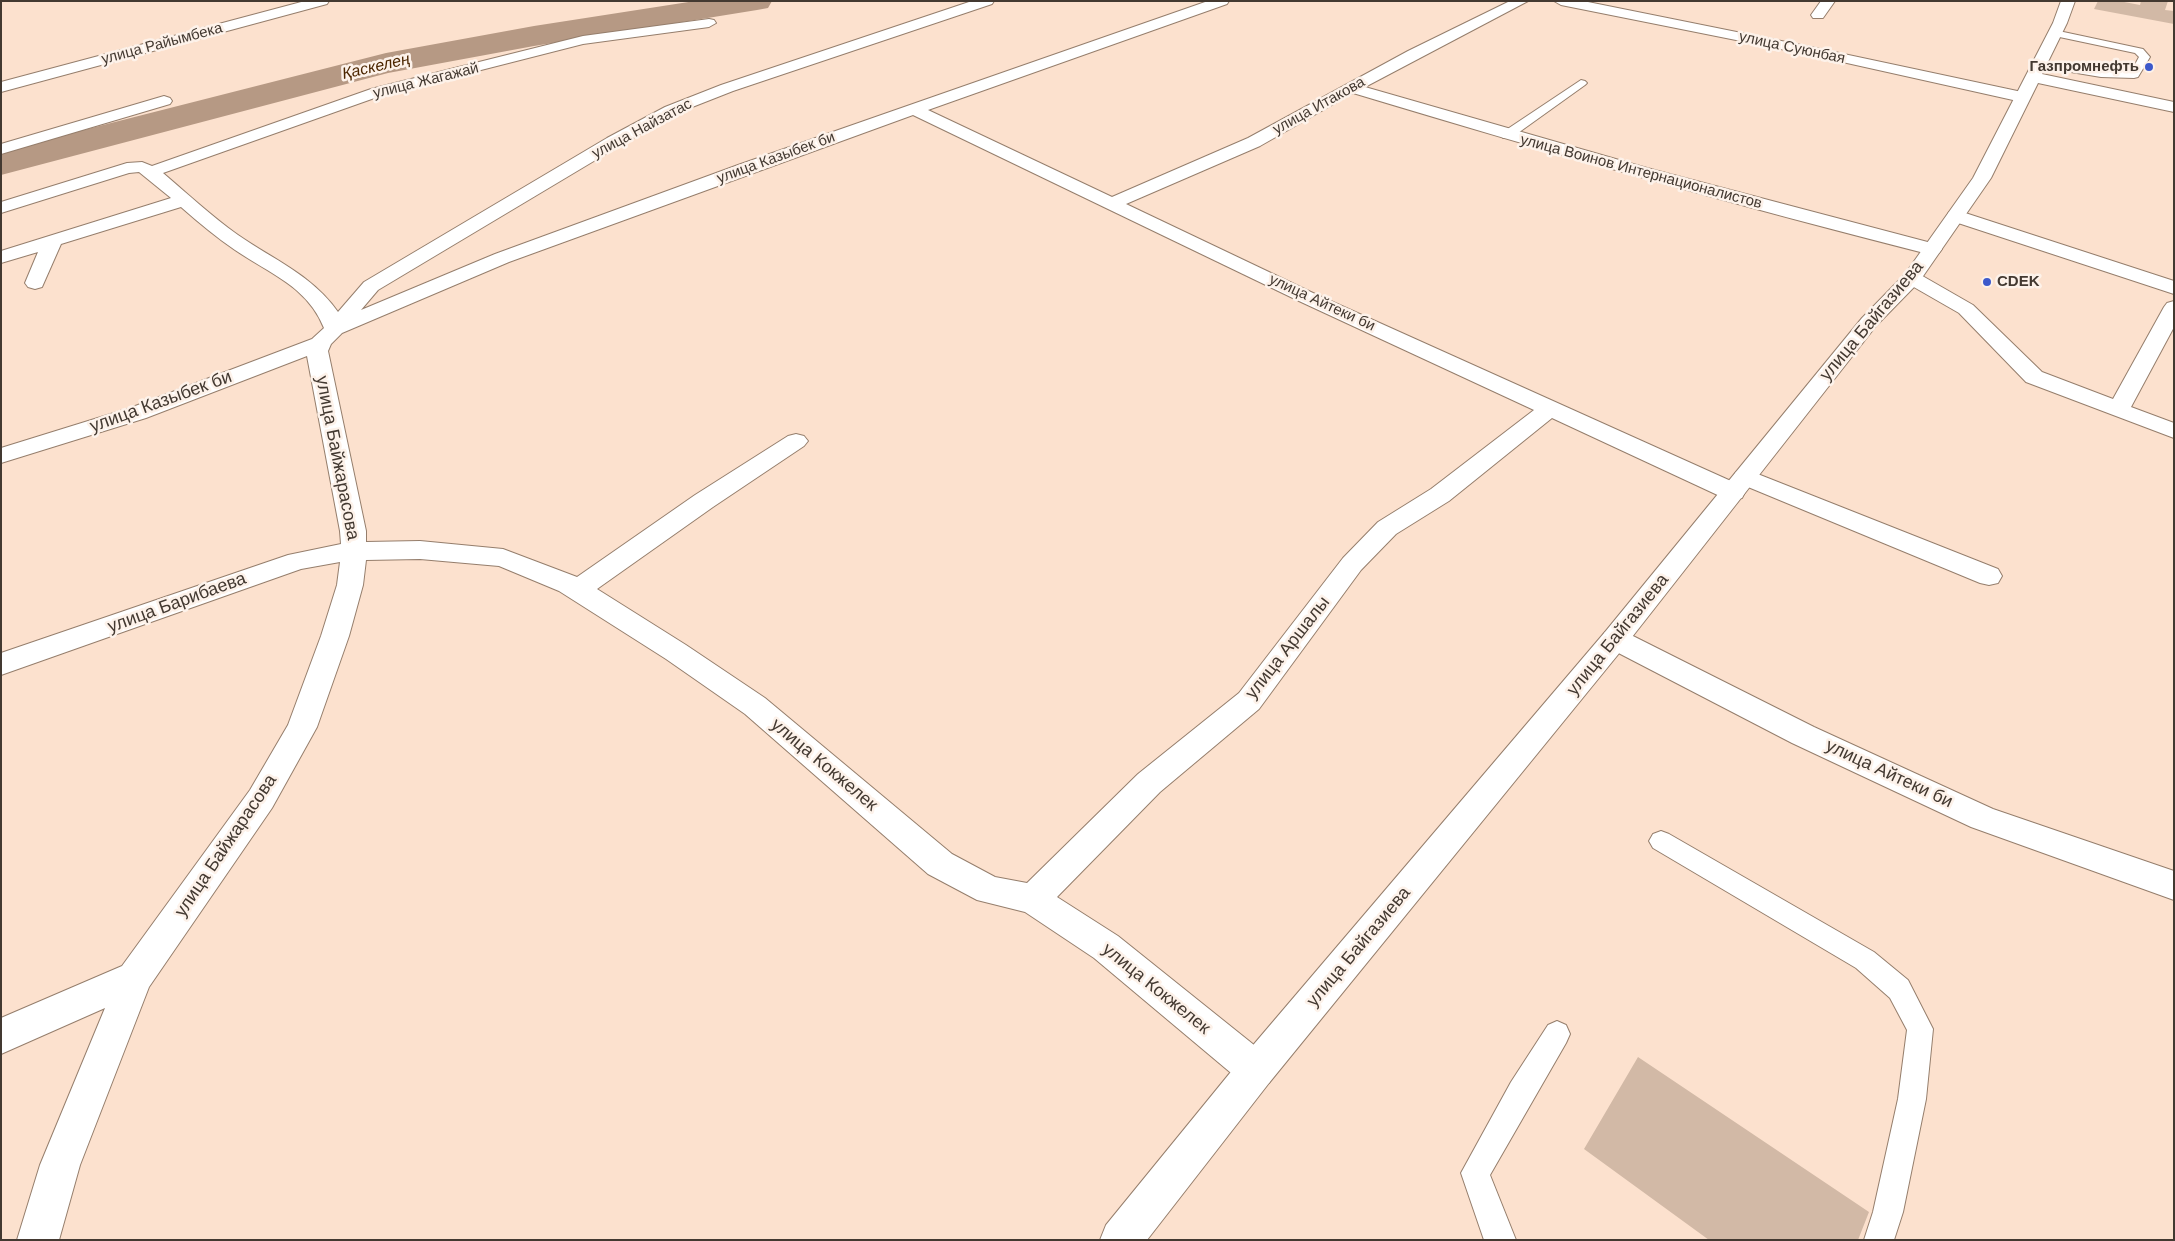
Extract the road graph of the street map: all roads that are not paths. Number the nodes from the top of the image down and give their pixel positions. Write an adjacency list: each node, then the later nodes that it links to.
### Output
1 (322, 1): 13 (street, улица Райымбека)
2 (987, 1): 32 (street, улица Найзатас)
3 (1222, 1): 17 (street, улица Казыбек би)
4 (1521, 1): 14 (street, улица Итакова)
5 (1561, 1): 11 (street, улица Суюнбая)
6 (1828, 1): 8 (street)
7 (2068, 1): 10 (street, улица Байгазиева)
8 (1818, 15)
9 (709, 23): 20 (street, улица Жагажай)
10 (2054, 34): 11 (street, улица Байгазиева); 11 (lane)
11 (2031, 79): 16 (street, улица Суюнбая); 24 (street, улица Байгазиева)
12 (1581, 83): 18 (lane)
13 (1, 87)
14 (1352, 88): 18 (street, улица Воинов Интернационалистов); 22 (street, улица Итакова)
15 (164, 101): 19 (street)
16 (2174, 107)
17 (914, 109): 22 (street, улица Айтеки би); 32 (street, улица Казыбек би)
18 (1507, 135): 26 (street, улица Воинов Интернационалистов)
19 (1, 149)
20 (151, 172): 21 (street, улица Байжарасова); 23 (street)
21 (184, 200): 25 (street); 32 (street, улица Байжарасова)
22 (1113, 203): 33 (street, улица Айтеки би)
23 (1, 208)
24 (1956, 216): 26 (street, улица Байгазиева); 30 (street)
25 (53, 241): 27 (street); 29 (street)
26 (1932, 249): 28 (street, улица Байгазиева)
27 (1, 257)
28 (1912, 278): 34 (street); 38 (street, улица Байгазиева)
29 (35, 283)
30 (2174, 288)
31 (2174, 307): 34 (street)
32 (327, 336): 37 (street, улица Казыбек би); 39 (street, улица Байжарасова)
33 (1550, 408): 38 (street, улица Айтеки би); 46 (street, улица Аршалы)
34 (2118, 410): 35 (street)
35 (2174, 431)
36 (796, 441): 41 (street)
37 (1, 456)
38 (1739, 485): 40 (street, улица Айтеки би); 42 (street, улица Байгазиева)
39 (354, 551): 41 (street, улица Кокжелек); 43 (street, улица Барибаева); 47 (street, улица Байжарасова)
40 (1989, 576)
41 (577, 590): 46 (street, улица Кокжелек)
42 (1615, 639): 45 (street, улица Айтеки би); 50 (street, улица Байгазиева)
43 (1, 664)
44 (1661, 841): 54 (lane)
45 (2174, 886)
46 (1033, 899): 50 (street, улица Кокжелек)
47 (135, 978): 49 (street); 51 (street, улица Байжарасова)
48 (1557, 1034): 53 (lane)
49 (1, 1036)
50 (1256, 1070): 52 (street, улица Байгазиева)
51 (38, 1240)
52 (1122, 1240)
53 (1501, 1240)
54 (1879, 1240)

